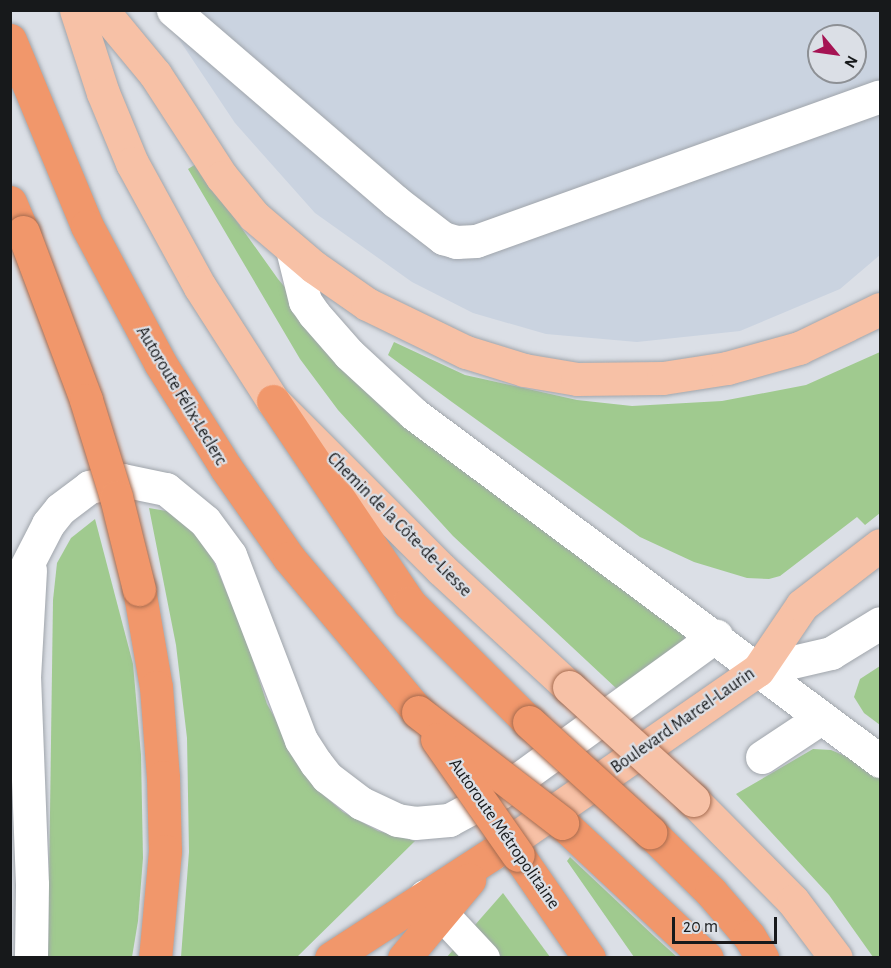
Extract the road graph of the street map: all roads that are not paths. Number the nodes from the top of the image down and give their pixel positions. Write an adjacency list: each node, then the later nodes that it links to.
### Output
1 (76, 10): 9 (main road, Chemin de la Côte-de-Liesse)
2 (102, 10): 7 (main road)
3 (173, 10): 5 (street)
4 (10, 40): 17 (highway, Autoroute Félix-Leclerc)
5 (880, 96)
6 (10, 202): 24 (highway, bridge)
7 (292, 249): 8 (main road); 14 (street)
8 (880, 309)
9 (273, 401): 30 (highway, bridge); 31 (main road, Chemin de la Côte-de-Liesse, bridge)
10 (39, 543): 12 (street); 14 (street); 15 (street)
11 (880, 545): 16 (main road, Boulevard Marcel-Laurin)
12 (11, 598): 15 (street)
13 (880, 623): 16 (street)
14 (716, 636): 16 (street)
15 (25, 645): 23 (street)
16 (758, 670): 18 (street); 21 (main road, Boulevard Marcel-Laurin)
17 (418, 712): 28 (highway, Autoroute Métropolitaine, bridge); 29 (highway, bridge)
18 (822, 718): 19 (street); 20 (street)
19 (762, 757)
20 (880, 761)
21 (492, 854): 22 (highway)
22 (433, 904): 25 (highway); 26 (highway); 27 (street)
23 (30, 957)
24 (155, 957)
25 (331, 957)
26 (404, 957)
27 (483, 957)
28 (589, 957)
29 (707, 957)
30 (762, 957)
31 (836, 957)

